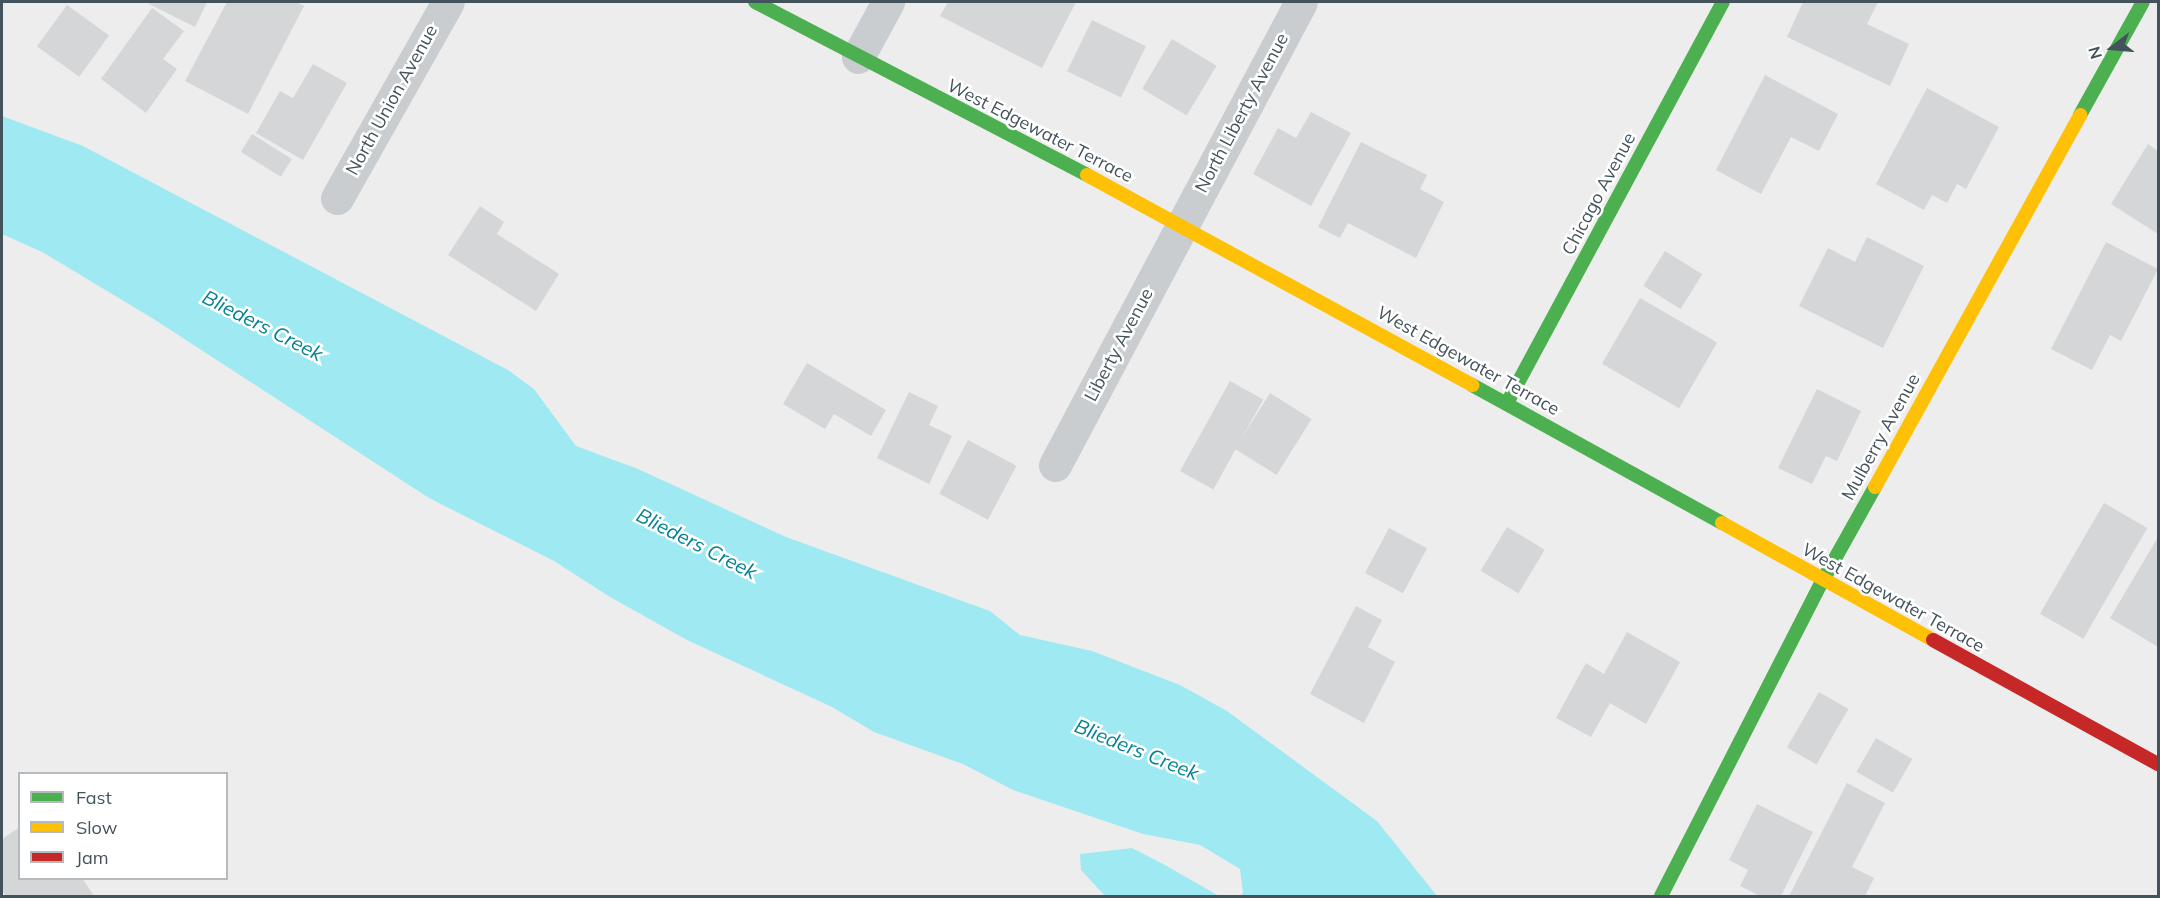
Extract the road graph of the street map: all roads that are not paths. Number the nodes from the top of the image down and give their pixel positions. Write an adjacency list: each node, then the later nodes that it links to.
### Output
1 (448, 2): 8 (street, North Union Avenue)
2 (755, 2): 7 (street, West Edgewater Terrace)
3 (888, 2): 7 (street)
4 (1301, 2): 9 (street, North Liberty Avenue)
5 (1723, 2): 10 (street, Chicago Avenue)
6 (2143, 2): 12 (street, Mulberry Avenue)
7 (858, 57): 9 (street, West Edgewater Terrace)
8 (337, 198)
9 (1182, 225): 10 (street, West Edgewater Terrace); 11 (street, Liberty Avenue)
10 (1507, 403): 12 (street, West Edgewater Terrace)
11 (1055, 465)
12 (1823, 580): 13 (street, West Edgewater Terrace); 14 (street, Mulberry Avenue)
13 (2157, 760)
14 (1661, 897)

